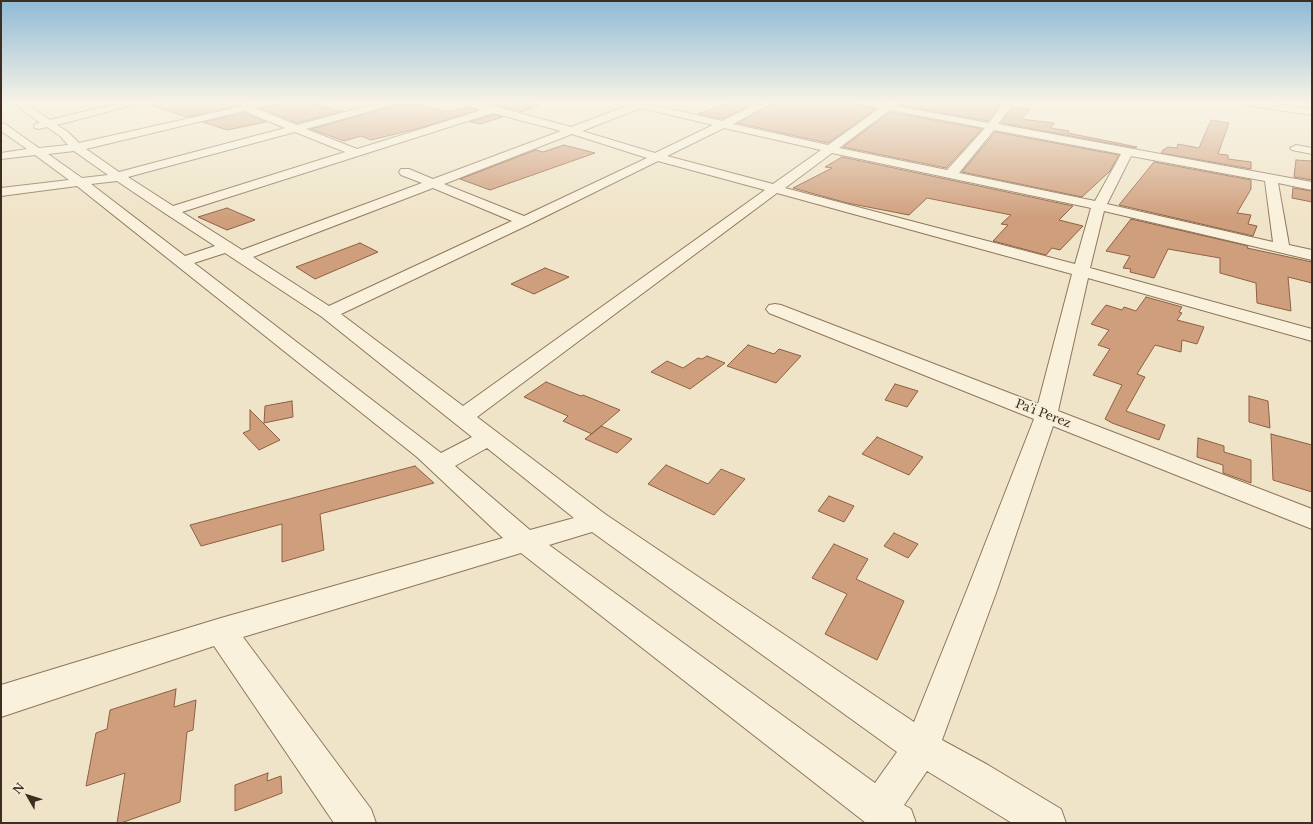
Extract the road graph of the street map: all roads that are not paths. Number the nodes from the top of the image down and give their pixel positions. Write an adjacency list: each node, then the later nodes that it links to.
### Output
1 (22, 140): 19 (street)
2 (70, 140): 14 (street)
3 (104, 140): 14 (street)
4 (249, 140): 25 (street)
5 (327, 140): 20 (street)
6 (393, 140): 20 (street)
7 (547, 140): 28 (street)
8 (603, 140): 22 (street)
9 (690, 140): 22 (street)
10 (791, 140): 16 (street)
11 (841, 140): 16 (street)
12 (980, 140): 24 (street)
13 (1071, 140): 17 (street)
14 (76, 147): 19 (street); 25 (street)
15 (1296, 148): 18 (street)
16 (829, 149): 24 (street); 30 (street)
17 (1128, 151): 26 (street); 32 (street)
18 (1312, 151)
19 (38, 152): 21 (street); 27 (street)
20 (355, 152): 33 (street)
21 (1, 156)
22 (656, 157): 30 (street); 34 (street)
23 (405, 172): 28 (street)
24 (950, 175): 32 (street)
25 (119, 177): 27 (street); 33 (street)
26 (1271, 178): 29 (street); 35 (street)
27 (80, 182): 31 (street); 38 (street)
28 (434, 184): 34 (street); 36 (street)
29 (1312, 186)
30 (774, 189): 39 (street); 44 (street)
31 (1, 192)
32 (1099, 206): 35 (street); 39 (street)
33 (170, 211): 36 (street)
34 (525, 221): 41 (street)
35 (1282, 248): 37 (street)
36 (235, 251): 38 (street); 41 (street)
37 (1312, 255)
38 (182, 262): 46 (street)
39 (1081, 271): 42 (street); 43 (street)
40 (774, 309): 43 (street, Pa'i Perez)
41 (328, 313): 44 (street)
42 (1312, 335)
43 (1046, 416): 47 (street, Pa'i Perez); 52 (street)
44 (462, 417): 45 (street)
45 (488, 438): 46 (street); 48 (street)
46 (439, 464): 49 (street)
47 (1312, 519)
48 (596, 521): 49 (street); 52 (street)
49 (525, 542): 50 (street); 53 (street)
50 (221, 631): 51 (street); 55 (street)
51 (1, 701)
52 (921, 748): 53 (street); 54 (street)
53 (889, 816)
54 (1031, 818)
55 (357, 823)

